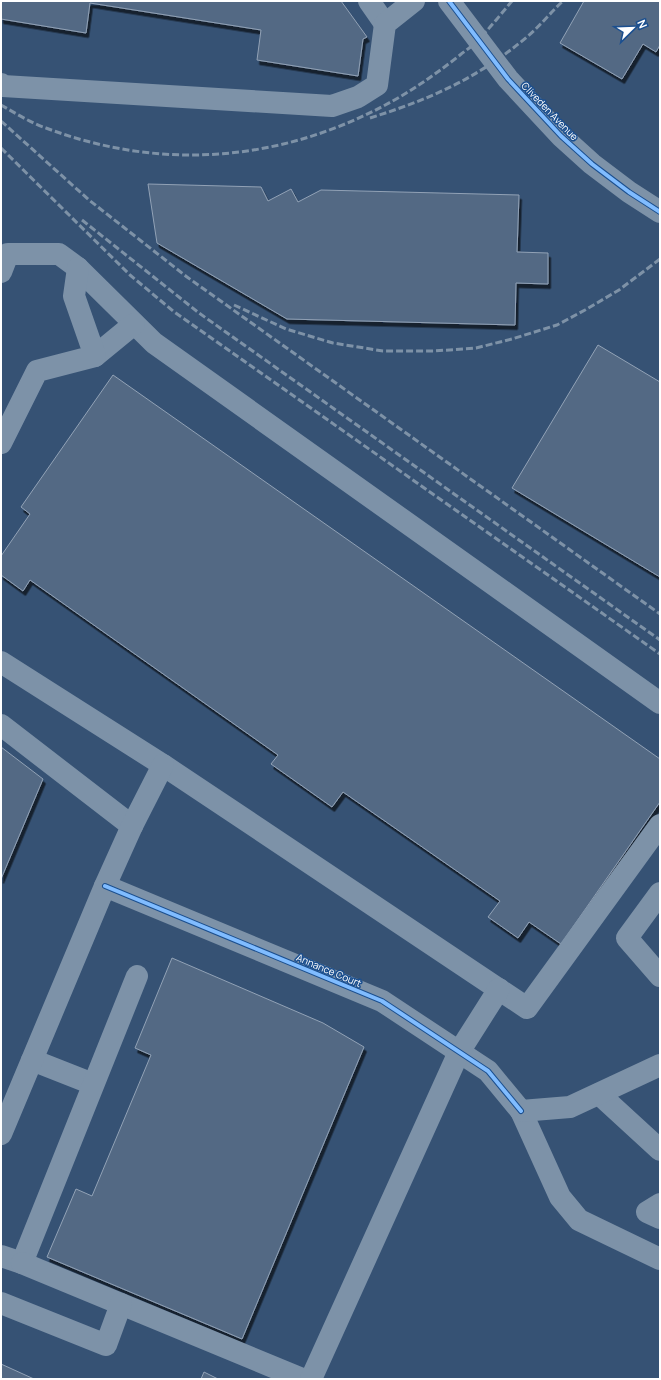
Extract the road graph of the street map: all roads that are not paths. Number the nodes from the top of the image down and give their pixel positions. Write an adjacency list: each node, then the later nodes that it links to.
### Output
1 (369, 1): 4 (street)
2 (414, 1): 4 (street)
3 (449, 1): 6 (street, Cliveden Avenue)
4 (385, 24): 5 (street)
5 (1, 84)
6 (660, 212)
7 (78, 268): 8 (street); 9 (street); 10 (street)
8 (1, 272)
9 (134, 324): 10 (street); 13 (street)
10 (95, 356): 11 (street)
11 (1, 443)
12 (1, 662): 15 (street)
13 (660, 703)
14 (1, 725): 16 (street)
15 (162, 765): 16 (street); 22 (street)
16 (132, 826): 18 (street)
17 (660, 826): 22 (street)
18 (105, 886): 23 (street, Annance Court); 24 (street)
19 (660, 893): 21 (street)
20 (137, 976): 26 (street)
21 (660, 976)
22 (499, 989): 23 (street)
23 (458, 1052): 28 (street, Annance Court); 39 (street)
24 (32, 1060): 26 (street); 29 (street)
25 (660, 1065): 27 (street)
26 (93, 1084): 35 (street)
27 (599, 1094): 28 (street); 30 (street)
28 (521, 1110): 34 (street, Annance Court)
29 (1, 1134)
30 (660, 1150)
31 (660, 1204): 32 (street)
32 (660, 1218)
33 (1, 1256): 35 (street)
34 (660, 1259)
35 (22, 1263): 37 (street)
36 (1, 1304): 37 (street)
37 (121, 1304): 38 (street)
38 (302, 1379)
39 (311, 1379)

